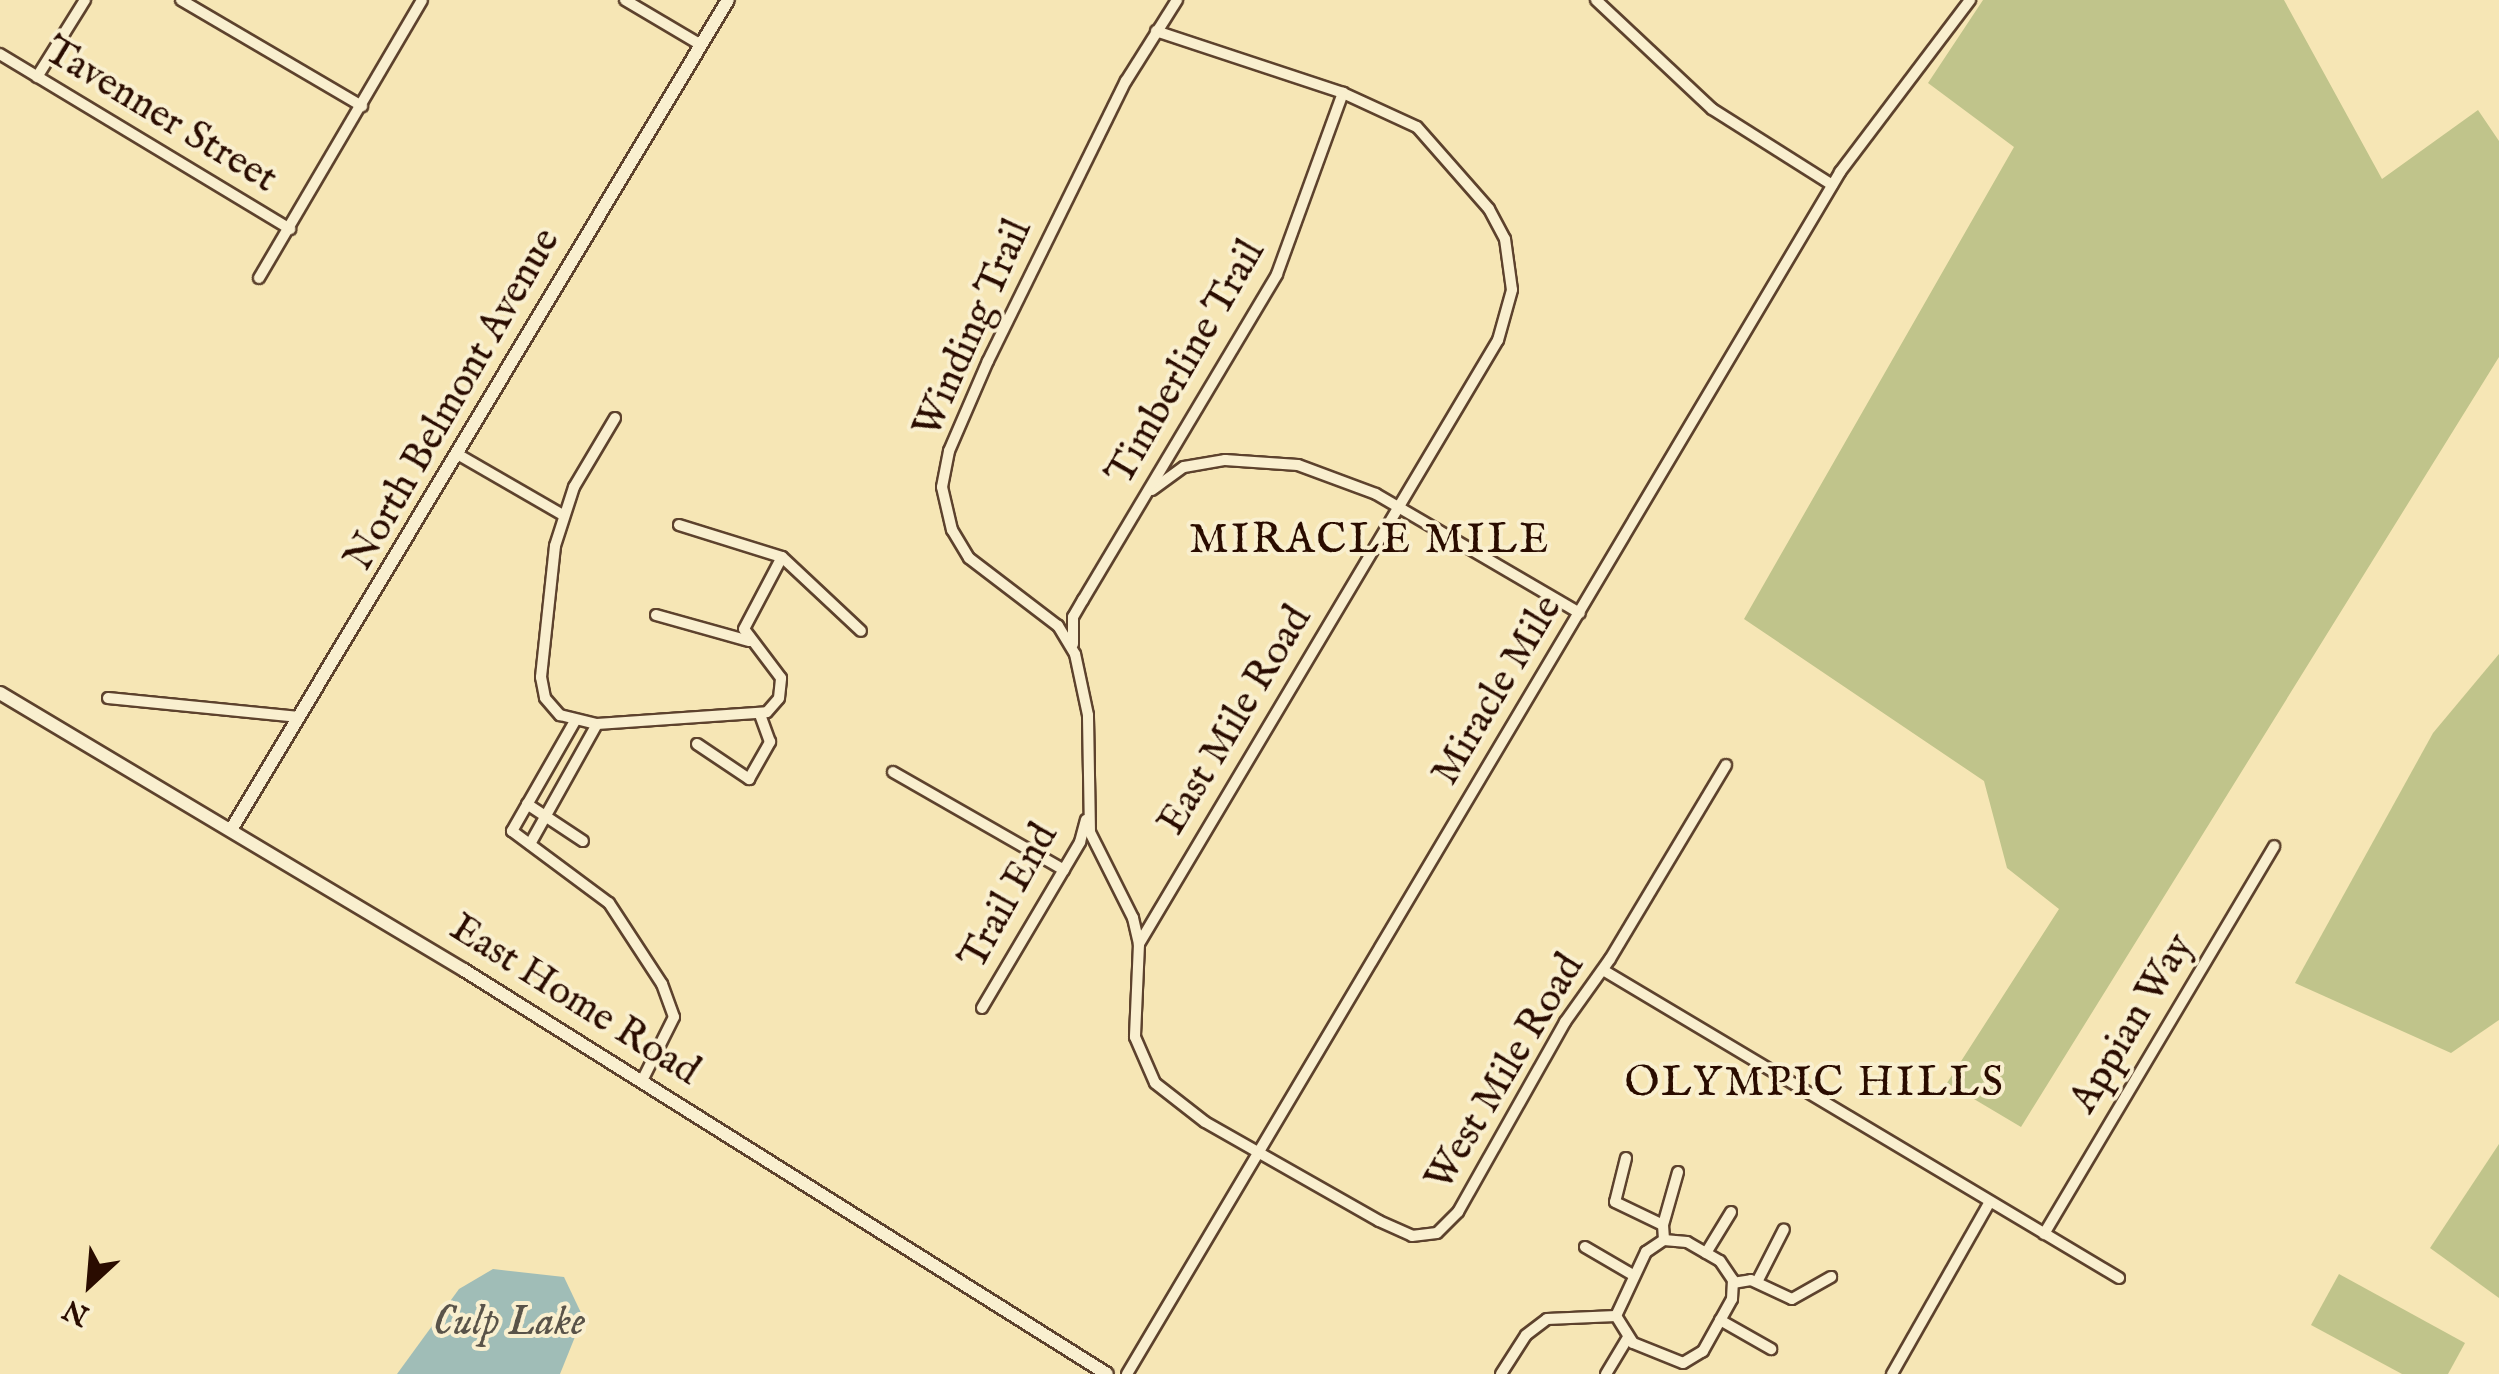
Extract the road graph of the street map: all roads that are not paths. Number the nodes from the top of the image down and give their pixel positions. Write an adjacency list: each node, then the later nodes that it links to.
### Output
1 (85, 0): 12 (street)
2 (181, 0): 14 (street)
3 (422, 0): 14 (street)
4 (625, 0): 10 (street)
5 (728, 0): 10 (street, North Belmont Avenue)
6 (1177, 0): 9 (street, Winding Trail)
7 (1596, 0): 15 (street)
8 (1970, 0): 15 (street, Miracle Mile)
9 (1156, 32): 13 (street, East Mile Road); 29 (street, Winding Trail)
10 (701, 45): 19 (street, North Belmont Avenue)
11 (0, 54): 12 (street, Tavenner Street)
12 (37, 77): 16 (street, Tavenner Street)
13 (1343, 93): 20 (street, Timberline Trail); 21 (street, East Mile Road)
14 (362, 106): 16 (street)
15 (1832, 186): 25 (street, Miracle Mile)
16 (290, 229): 17 (street)
17 (259, 278)
18 (615, 418): 22 (street)
19 (459, 454): 22 (street); 33 (street, North Belmont Avenue)
20 (1147, 494): 21 (street); 29 (street, Timberline Trail)
21 (1398, 507): 25 (street); 47 (street, East Mile Road)
22 (562, 516): 34 (street)
23 (679, 525): 24 (street)
24 (782, 558): 27 (street); 28 (street)
25 (1580, 613): 51 (street, Miracle Mile)
26 (656, 615): 28 (street)
27 (861, 631)
28 (749, 642): 32 (street)
29 (1075, 654): 40 (street, Winding Trail)
30 (0, 694): 42 (street, East Home Road)
31 (108, 698): 33 (street)
32 (760, 715): 35 (street); 36 (street)
33 (299, 717): 42 (street, North Belmont Avenue)
34 (575, 721): 35 (street); 39 (street)
35 (598, 724): 41 (street)
36 (697, 744)
37 (1726, 766): 48 (street, West Mile Road)
38 (892, 772): 46 (street)
39 (527, 804): 41 (street); 44 (street)
40 (1087, 814): 46 (street, Trail End); 47 (street, Winding Trail)
41 (546, 816): 43 (street); 44 (street)
42 (231, 830): 50 (street, East Home Road)
43 (583, 841)
44 (530, 844): 50 (street)
45 (2274, 846): 58 (street, Appian Way)
46 (1064, 870): 49 (street, Trail End)
47 (1139, 944): 51 (street, East Mile Road)
48 (1604, 970): 51 (street, West Mile Road); 54 (street)
49 (982, 1008)
50 (642, 1080): 72 (street, East Home Road)
51 (1256, 1150): 73 (street, Miracle Mile)
52 (1626, 1158): 56 (street)
53 (1678, 1172): 56 (street)
54 (1989, 1203): 58 (street); 76 (street)
55 (1732, 1212): 61 (street)
56 (1663, 1225): 59 (street)
57 (1784, 1228): 65 (street)
58 (2044, 1234): 64 (street)
59 (1664, 1240): 61 (street); 62 (street)
60 (1585, 1247): 62 (street)
61 (1706, 1253): 66 (street)
62 (1633, 1275): 67 (street)
63 (1831, 1276): 65 (street)
64 (2119, 1278)
65 (1757, 1282): 66 (street)
66 (1733, 1283): 68 (street)
67 (1616, 1316): 69 (street); 74 (street)
68 (1720, 1320): 70 (street); 71 (street)
69 (1628, 1339): 71 (street); 75 (street)
70 (1771, 1349)
71 (1685, 1368)
72 (1106, 1374)
73 (1127, 1374)
74 (1501, 1374)
75 (1606, 1374)
76 (1892, 1374)

